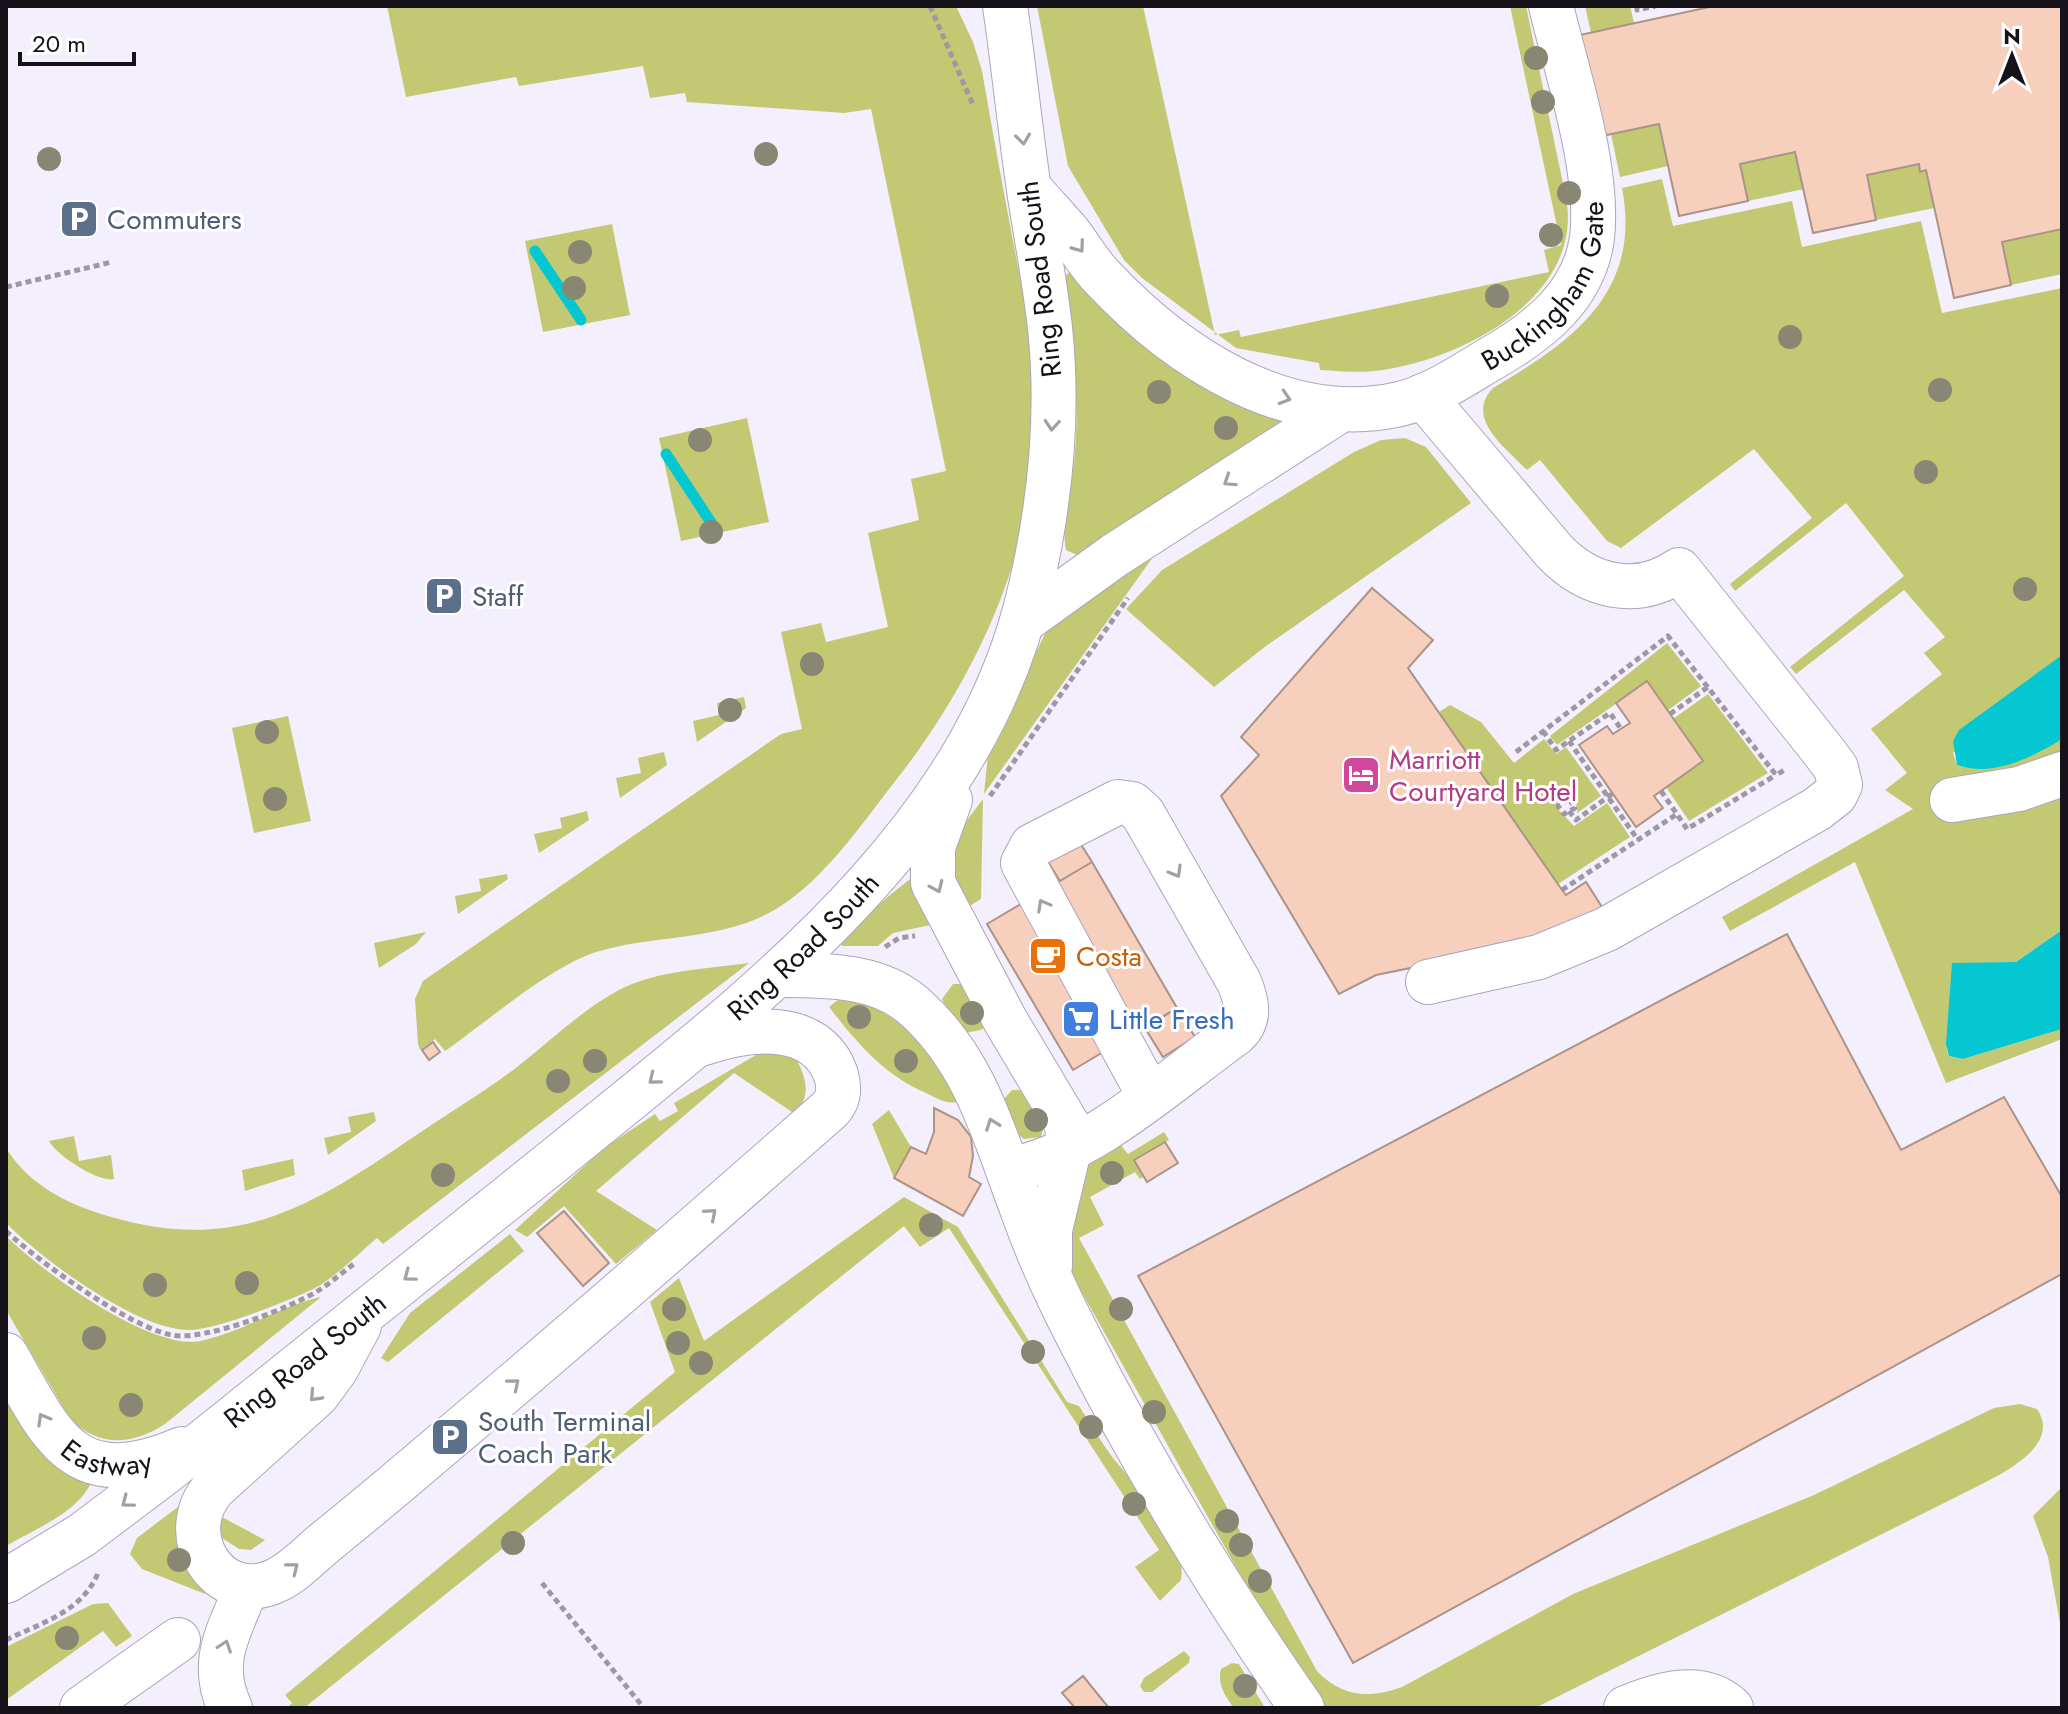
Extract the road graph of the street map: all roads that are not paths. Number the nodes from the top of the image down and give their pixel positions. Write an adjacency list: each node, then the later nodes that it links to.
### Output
1 (978, 6): 4 (street)
2 (1005, 6): 4 (street, Ring Road South)
3 (1551, 6): 6 (street, Buckingham Gate)
4 (1014, 71): 5 (street, Ring Road South, one-way to 5)
5 (1029, 188): 7 (street, Buckingham Gate, one-way to 7); 8 (street, Ring Road South, one-way to 8)
6 (1423, 396): 7 (street, Buckingham Gate); 13 (street)
7 (1342, 409): 8 (street, Buckingham Gate, one-way to 8)
8 (1022, 622): 9 (street, Ring Road South)
9 (986, 708): 12 (street, Ring Road South); 17 (street, one-way to 17)
10 (2062, 774): 11 (street)
11 (1952, 800)
12 (778, 975): 14 (street, Ring Road South); 18 (street, one-way to 12)
13 (1428, 982)
14 (695, 1045): 20 (street, Ring Road South, one-way to 20); 24 (street, one-way to 14)
15 (1103, 1073): 16 (street)
16 (1137, 1104): 16 (street, one-way to 16); 17 (street)
17 (1069, 1150): 18 (street); 19 (street)
18 (1008, 1170): 19 (street)
19 (1050, 1275): 28 (street)
20 (386, 1293): 22 (street, Ring Road South); 24 (street, one-way to 24)
21 (6, 1355): 22 (street, Eastway, one-way to 21)
22 (210, 1437): 23 (street, Ring Road South, one-way to 23)
23 (6, 1581)
24 (247, 1586): 27 (street, one-way to 24)
25 (178, 1640): 26 (street)
26 (82, 1708)
27 (230, 1708)
28 (1302, 1708)
29 (1626, 1708): 30 (street)
30 (1731, 1708)

